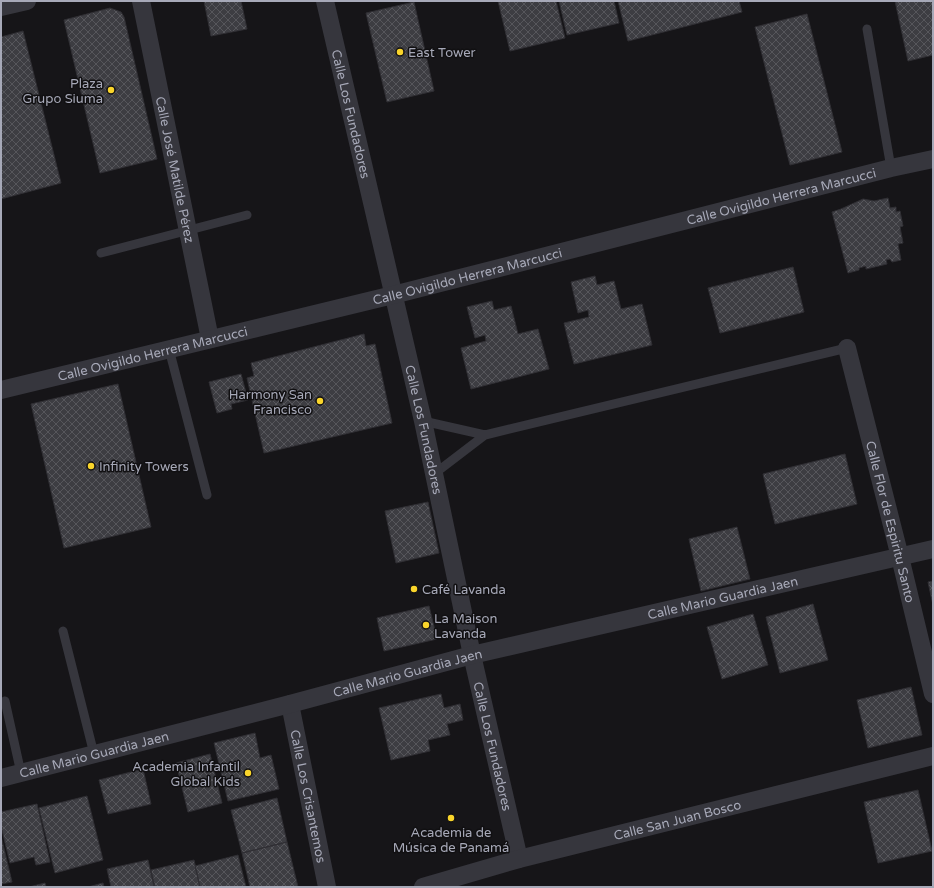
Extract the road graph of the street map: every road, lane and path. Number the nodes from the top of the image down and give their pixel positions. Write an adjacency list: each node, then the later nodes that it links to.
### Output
1 (27, 1): 4 (street)
2 (141, 1): 9 (street, Calle José Matilde Pérez)
3 (325, 1): 11 (street, Calle Los Fundadores)
4 (1, 7)
5 (867, 29): 7 (lane)
6 (933, 159): 7 (street, Calle Ovigildo Herrera Marcucci)
7 (891, 168): 11 (street, Calle Ovigildo Herrera Marcucci)
8 (247, 215): 9 (lane)
9 (188, 231): 10 (lane); 12 (street, Calle José Matilde Pérez)
10 (101, 253)
11 (393, 295): 12 (street, Calle Ovigildo Herrera Marcucci); 16 (street, Calle Los Fundadores)
12 (210, 339): 14 (street, Calle Ovigildo Herrera Marcucci)
13 (847, 348): 17 (lane); 21 (street, Calle Flor de Espiritu Santo)
14 (169, 349): 15 (street, Calle Ovigildo Herrera Marcucci); 19 (lane)
15 (1, 390)
16 (423, 421): 17 (lane); 18 (street, Calle Los Fundadores)
17 (484, 435): 18 (lane)
18 (434, 474): 23 (street, Calle Los Fundadores)
19 (207, 495)
20 (933, 550): 21 (street, Calle Mario Guardia Jaen)
21 (900, 557): 23 (street, Calle Mario Guardia Jaen); 24 (street, Calle Flor de Espiritu Santo)
22 (63, 632): 27 (lane)
23 (472, 654): 26 (street, Calle Mario Guardia Jaen); 31 (street, Calle Los Fundadores)
24 (933, 694)
25 (5, 701): 29 (lane)
26 (290, 704): 27 (street, Calle Mario Guardia Jaen); 32 (street, Calle Los Crisantemos)
27 (94, 754): 29 (street, Calle Mario Guardia Jaen)
28 (933, 756): 31 (street, Calle San Juan Bosco)
29 (21, 773): 30 (street, Calle Mario Guardia Jaen)
30 (1, 778)
31 (519, 859): 33 (street, Calle San Juan Bosco)
32 (328, 887)
33 (423, 887)

